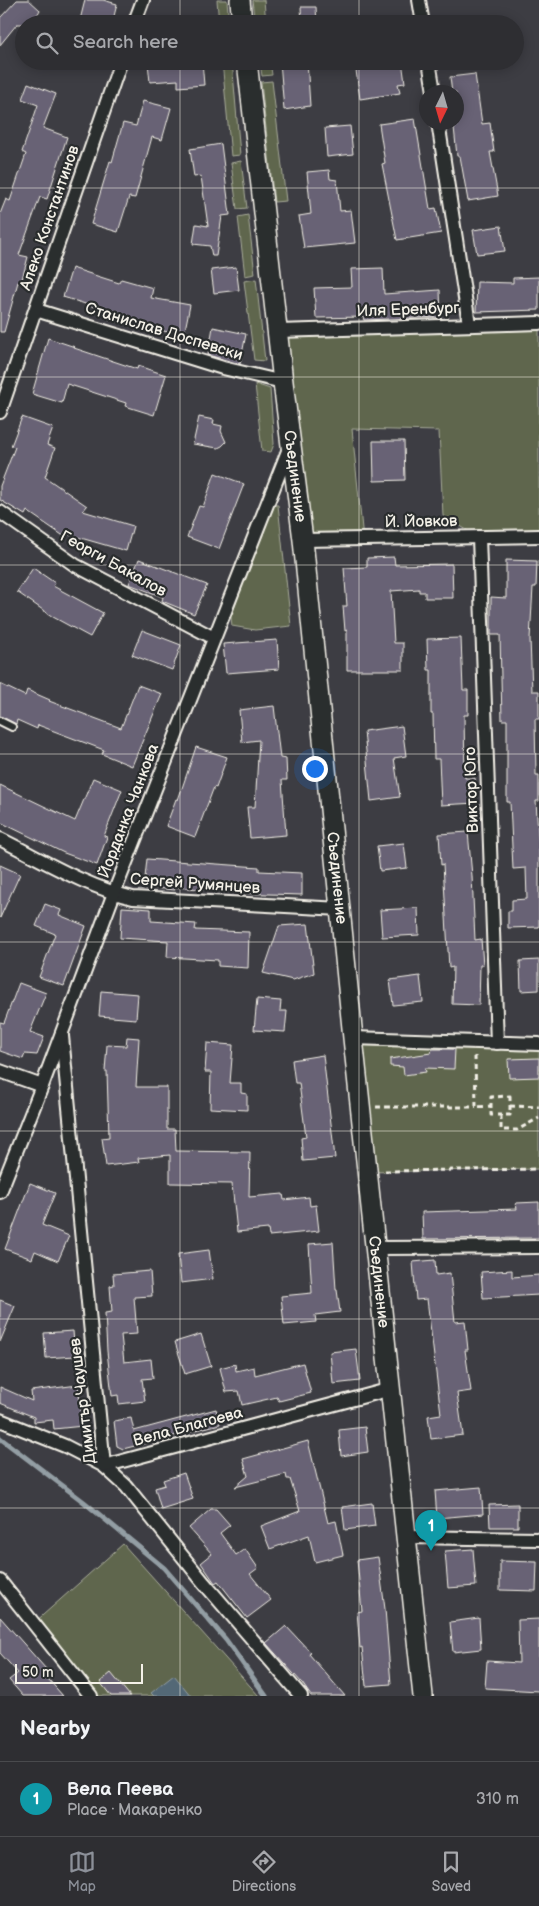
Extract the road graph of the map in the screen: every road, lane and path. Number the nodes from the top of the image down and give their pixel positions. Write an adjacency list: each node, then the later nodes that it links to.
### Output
1 (143, 0): 4 (street)
2 (240, 0): 5 (street)
3 (419, 0): 6 (street)
4 (137, 15)
5 (241, 15)
6 (422, 15)
7 (118, 70): 12 (street, Алеко Константинов)
8 (248, 70): 15 (street, Съединение)
9 (430, 70): 10 (street)
10 (433, 85)
11 (439, 130): 14 (street)
12 (36, 310): 16 (street, Станислав Доспевски); 17 (street, Алеко Константинов)
13 (539, 323): 14 (street, Иля Еренбург)
14 (469, 324): 15 (street, Иля Еренбург)
15 (278, 330): 16 (street, Съединение)
16 (283, 382): 18 (street, Съединение)
17 (0, 412)
18 (291, 443): 22 (street, Съединение); 23 (street, Йорданка Чанкова)
19 (0, 512): 23 (street, Георги Бакалов)
20 (539, 536): 21 (street, Й. Йовков)
21 (479, 537): 22 (street, Й. Йовков); 32 (street, Виктор Юго)
22 (304, 540): 28 (street, Съединение)
23 (214, 638): 27 (street, Йорданка Чанкова)
24 (0, 721): 25 (lane)
25 (12, 727)
26 (0, 840): 27 (street, Сергей Румянцев)
27 (114, 893): 28 (street, Сергей Румянцев); 29 (street, Йорданка Чанкова)
28 (341, 909): 30 (street, Съединение)
29 (62, 1032): 35 (street, Йорданка Чанкова); 50 (street, Димитър Чаушев)
30 (353, 1038): 31 (street); 38 (street, Съединение)
31 (475, 1042): 32 (street); 39 (path)
32 (496, 1043): 33 (street)
33 (539, 1044)
34 (0, 1071): 35 (street)
35 (42, 1086): 45 (street, Йорданка Чанкова)
36 (491, 1106): 37 (path); 39 (path); 41 (path)
37 (510, 1106): 40 (path); 41 (path)
38 (361, 1107): 39 (path); 44 (street, Съединение)
39 (476, 1107)
40 (539, 1107)
41 (501, 1115): 42 (path)
42 (539, 1118)
43 (539, 1169): 44 (path)
44 (368, 1172): 47 (street, Съединение)
45 (0, 1192)
46 (539, 1247): 47 (street)
47 (377, 1248): 48 (street, Съединение)
48 (391, 1389): 50 (street, Вела Благоева); 51 (street, Съединение)
49 (0, 1420): 50 (street)
50 (104, 1466): 55 (street, Димитър Чаушев)
51 (407, 1537): 52 (street); 56 (street, Съединение)
52 (539, 1539)
53 (0, 1581): 54 (street)
54 (92, 1696)
55 (301, 1696)
56 (423, 1696)

